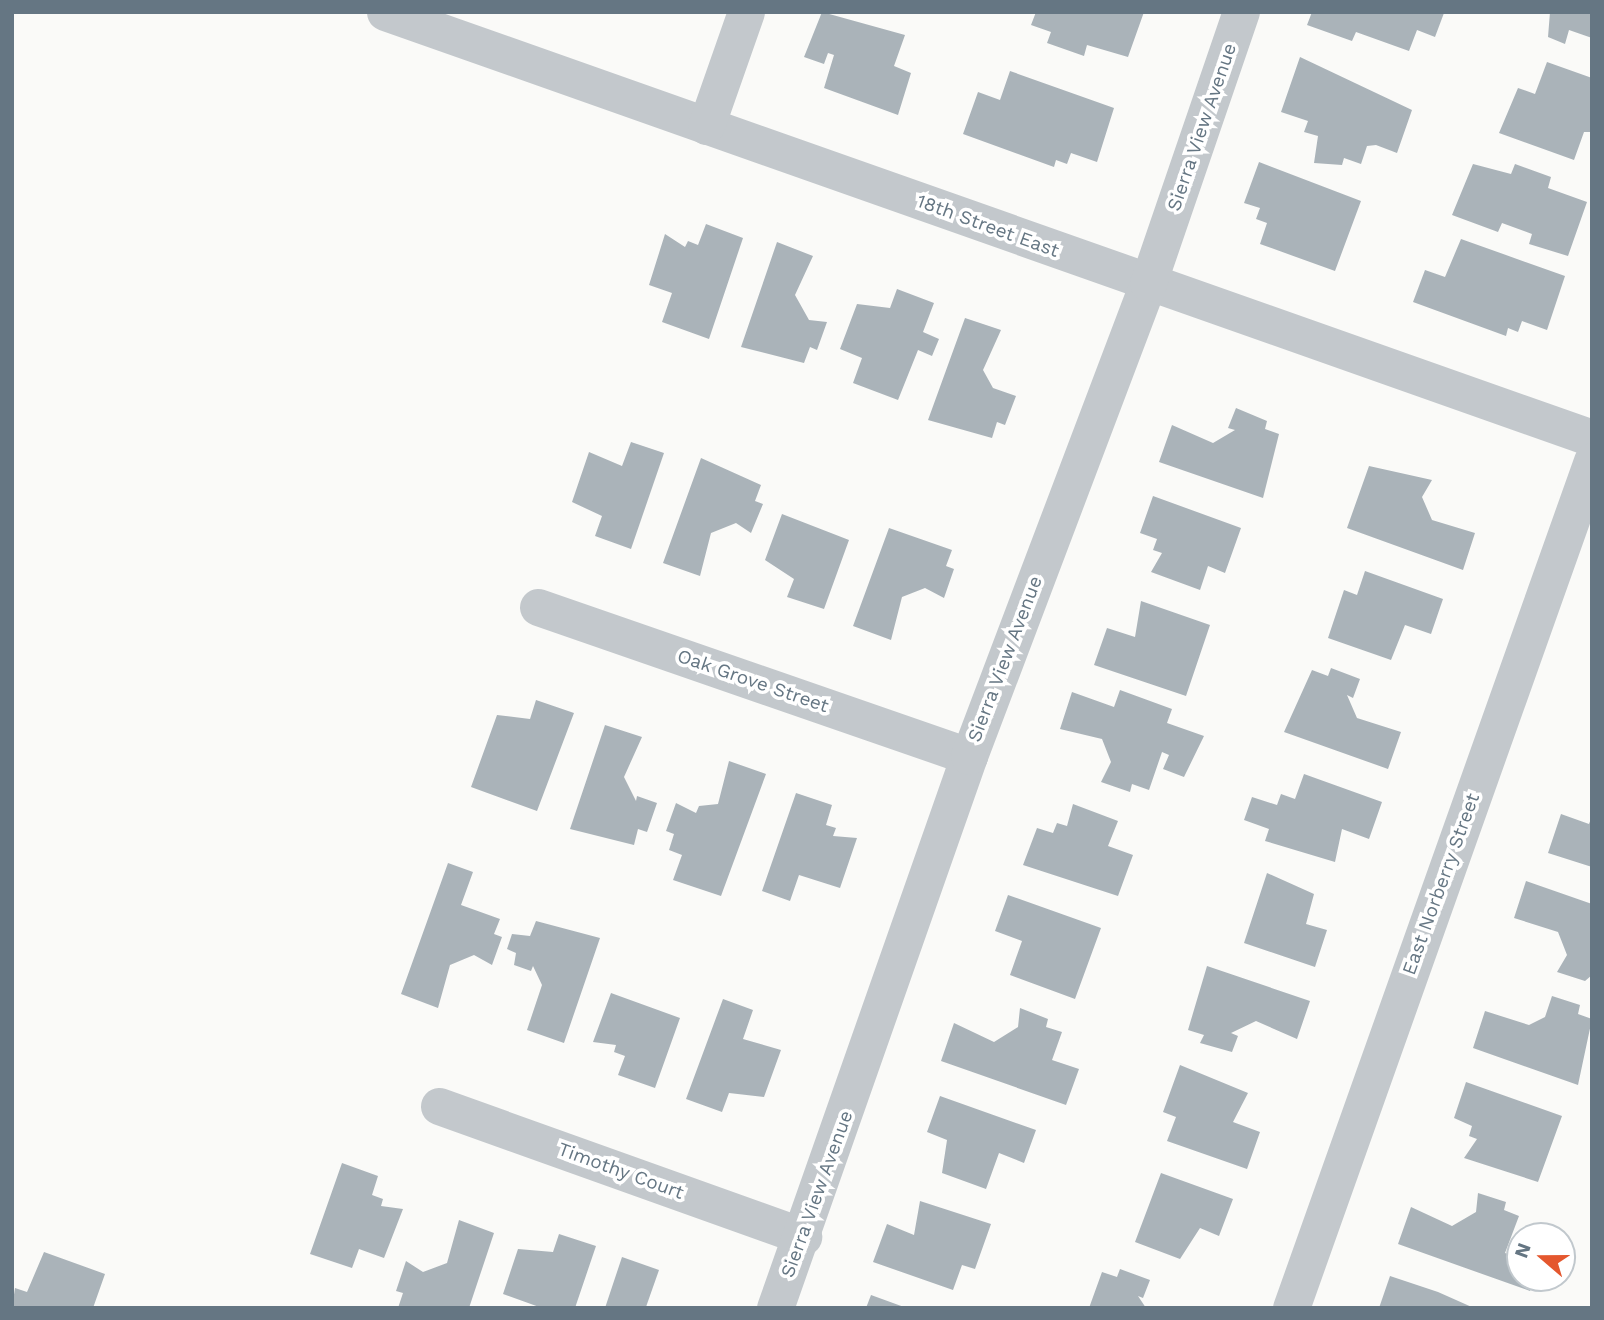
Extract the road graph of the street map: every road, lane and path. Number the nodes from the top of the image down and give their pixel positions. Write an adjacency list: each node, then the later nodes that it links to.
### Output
1 (385, 12): 4 (street, 18th Street East)
2 (746, 12): 4 (street)
3 (1241, 12): 5 (street, Sierra View Avenue)
4 (706, 126): 5 (street, 18th Street East)
5 (1148, 283): 6 (street, 18th Street East); 9 (street, Sierra View Avenue)
6 (1592, 438)
7 (1592, 461): 13 (street, East Norberry Street)
8 (538, 607): 9 (street, Oak Grove Street)
9 (968, 756): 11 (street, Sierra View Avenue)
10 (439, 1106): 11 (street, Timothy Court)
11 (803, 1236): 12 (street, Sierra View Avenue)
12 (775, 1308)
13 (1291, 1308)

